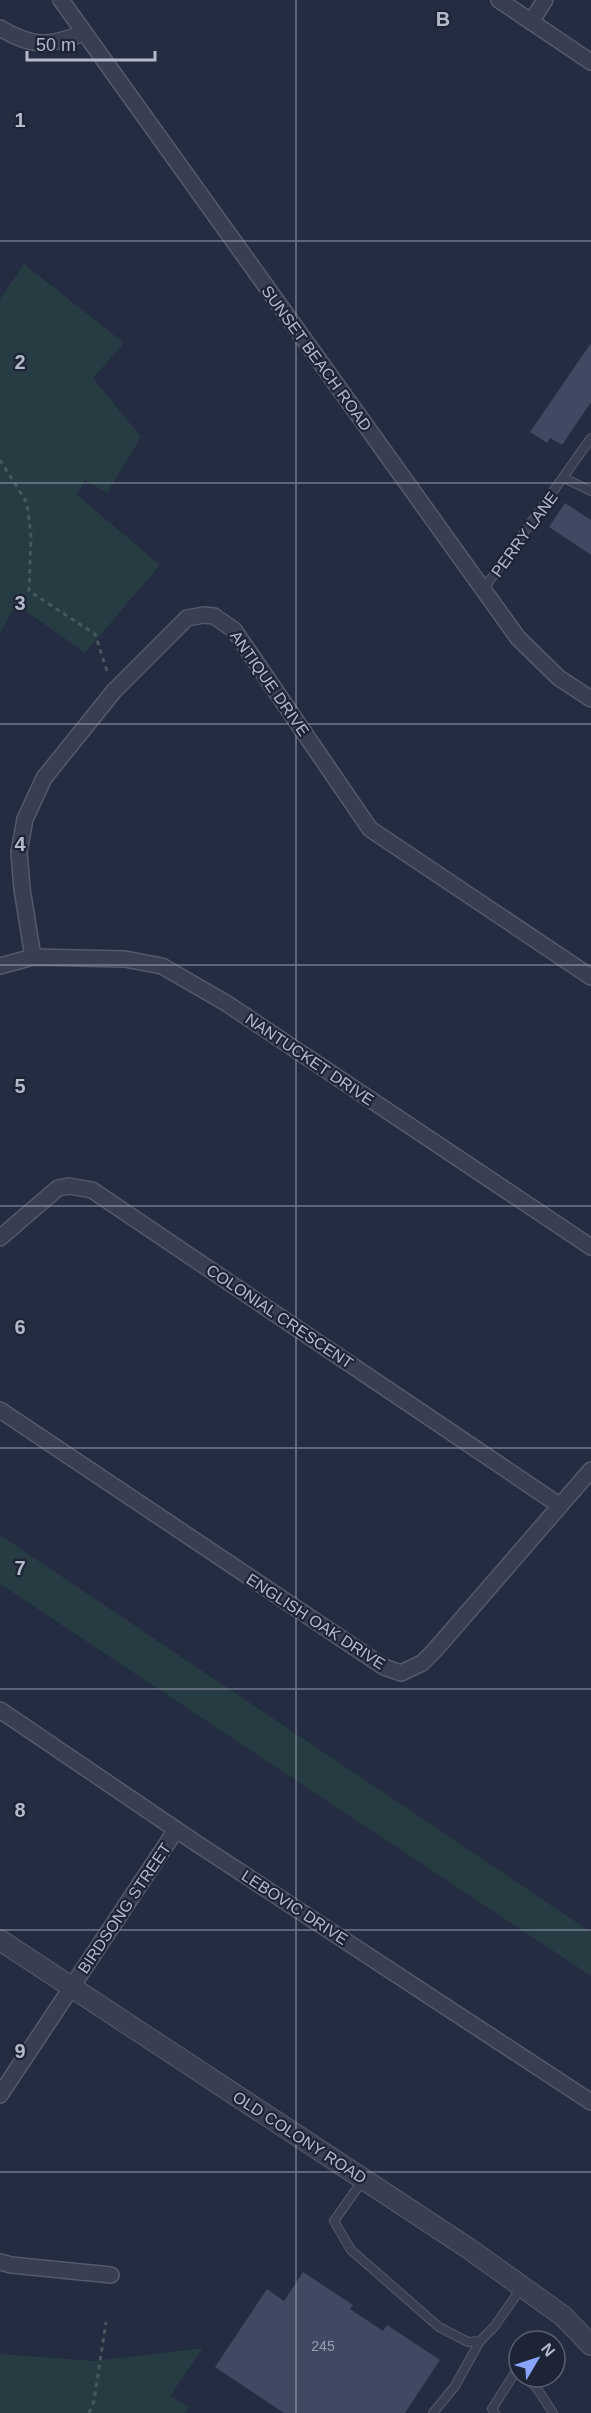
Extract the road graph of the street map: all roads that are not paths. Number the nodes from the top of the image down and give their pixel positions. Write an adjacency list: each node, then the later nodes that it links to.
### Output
1 (61, 0): 6 (street, SUNSET BEACH ROAD)
2 (499, 0): 4 (street)
3 (545, 0): 4 (street)
4 (531, 22): 7 (street)
5 (0, 28): 6 (street)
6 (83, 33): 11 (street, SUNSET BEACH ROAD)
7 (591, 62)
8 (591, 438): 9 (lane, PERRY LANE)
9 (564, 478): 10 (lane, PERRY LANE); 11 (lane, PERRY LANE)
10 (591, 491)
11 (483, 590): 12 (street, SUNSET BEACH ROAD)
12 (591, 699)
13 (33, 957): 14 (street, NANTUCKET DRIVE); 15 (street, ANTIQUE DRIVE); 17 (street, NANTUCKET DRIVE)
14 (0, 966)
15 (591, 977)
16 (0, 1238): 20 (street, COLONIAL CRESCENT)
17 (591, 1247)
18 (0, 1410): 20 (street, ENGLISH OAK DRIVE)
19 (591, 1470): 20 (street, ENGLISH OAK DRIVE)
20 (559, 1505)
21 (0, 1710): 22 (street, LEBOVIC DRIVE)
22 (176, 1830): 24 (street, BIRDSONG STREET); 26 (street, LEBOVIC DRIVE)
23 (0, 1940): 24 (street, OLD COLONY ROAD)
24 (71, 1986): 25 (street, BIRDSONG STREET); 27 (street, OLD COLONY ROAD)
25 (0, 2095)
26 (591, 2102)
27 (364, 2179): 30 (street, OLD COLONY ROAD); 31 (lane)
28 (0, 2262): 29 (street)
29 (111, 2275)
30 (522, 2287): 31 (lane); 32 (street, OLD COLONY ROAD)
31 (480, 2341): 36 (lane)
32 (591, 2345)
33 (507, 2386): 35 (lane)
34 (537, 2389): 37 (lane)
35 (492, 2412)
36 (433, 2413)
37 (553, 2413)

